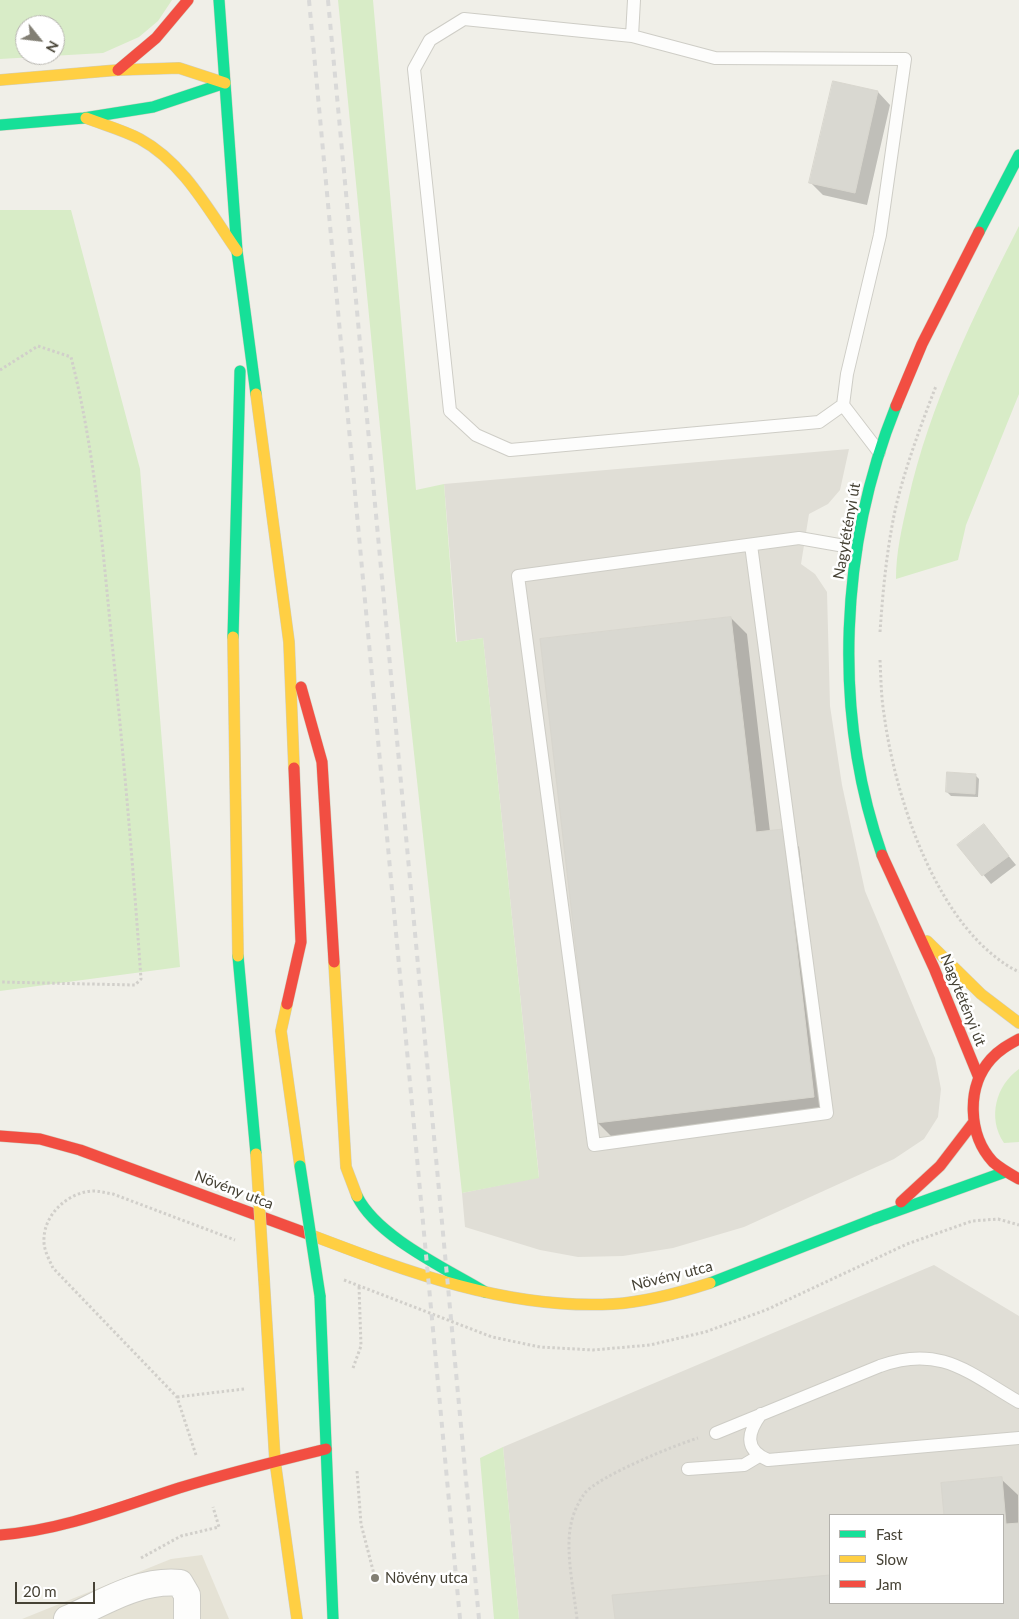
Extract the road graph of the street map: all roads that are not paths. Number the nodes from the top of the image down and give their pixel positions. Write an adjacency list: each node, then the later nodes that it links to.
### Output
1 (188, 0): 5 (main road)
2 (219, 0): 7 (main road)
3 (634, 0): 4 (lane)
4 (632, 36): 13 (lane); 13 (lane)
5 (118, 70): 6 (main road); 7 (main road)
6 (0, 80)
7 (225, 83): 8 (main road); 11 (main road)
8 (84, 118): 9 (main road); 11 (main road)
9 (0, 124)
10 (1019, 155): 14 (main road, Nagytétényi út)
11 (237, 251): 12 (main road)
12 (242, 285): 17 (main road); 34 (main road, bridge)
13 (843, 405): 14 (lane)
14 (879, 452): 16 (main road, Nagytétényi út)
15 (751, 545): 15 (lane); 16 (lane)
16 (856, 548): 18 (main road, Nagytétényi út)
17 (288, 642): 27 (main road); 32 (main road, bridge)
18 (919, 933): 19 (main road, Nagytétényi út); 21 (main road, Nagytétényi út)
19 (1019, 1023)
20 (1019, 1040): 21 (main road)
21 (978, 1078): 22 (main road)
22 (973, 1123): 24 (main road); 26 (main road, Növény utca)
23 (0, 1136): 27 (main road, Növény utca)
24 (1005, 1172): 25 (main road); 26 (main road, Növény utca)
25 (1019, 1178)
26 (887, 1214): 27 (main road, Növény utca)
27 (485, 1292)
28 (1019, 1402): 29 (lane)
29 (761, 1414): 30 (lane); 33 (lane)
30 (716, 1433)
31 (1019, 1438): 33 (lane)
32 (326, 1448): 34 (main road); 40 (main road)
33 (759, 1456): 35 (lane)
34 (275, 1462): 36 (main road); 39 (main road)
35 (688, 1469)
36 (0, 1535)
37 (68, 1619): 38 (street)
38 (187, 1619)
39 (296, 1619)
40 (333, 1619)

